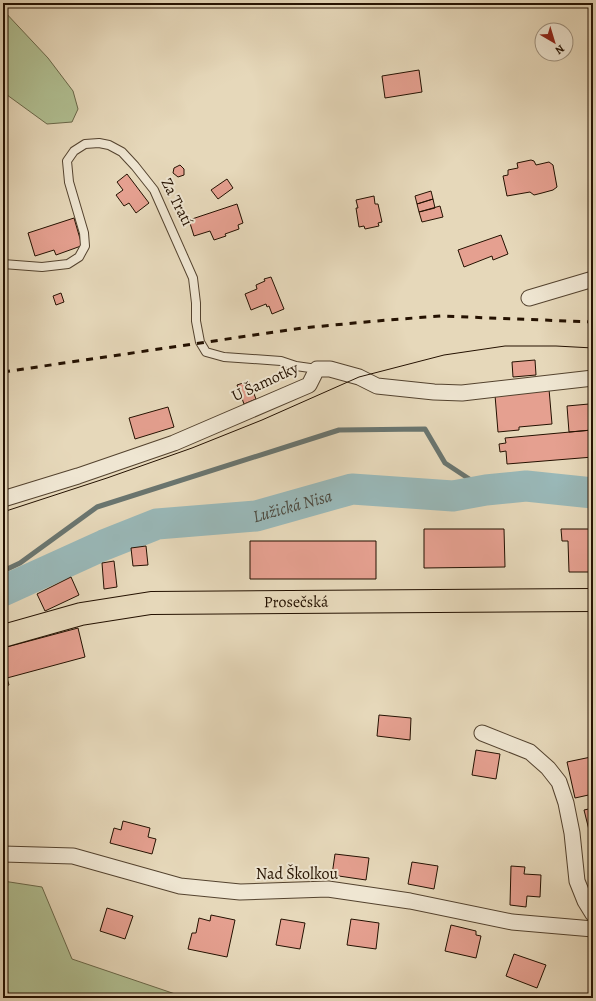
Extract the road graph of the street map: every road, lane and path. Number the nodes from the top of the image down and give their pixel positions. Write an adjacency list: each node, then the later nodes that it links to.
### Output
1 (3, 264): 4 (lane, Za Tratí)
2 (593, 279): 3 (street)
3 (529, 298)
4 (317, 369): 5 (street, U Šamotky); 6 (street, U Šamotky)
5 (593, 378)
6 (3, 499)
7 (593, 600): 8 (main road, Prosečská)
8 (3, 636)
9 (482, 734): 11 (street)
10 (3, 854): 12 (street, Nad Školkou)
11 (593, 914)
12 (593, 929)

